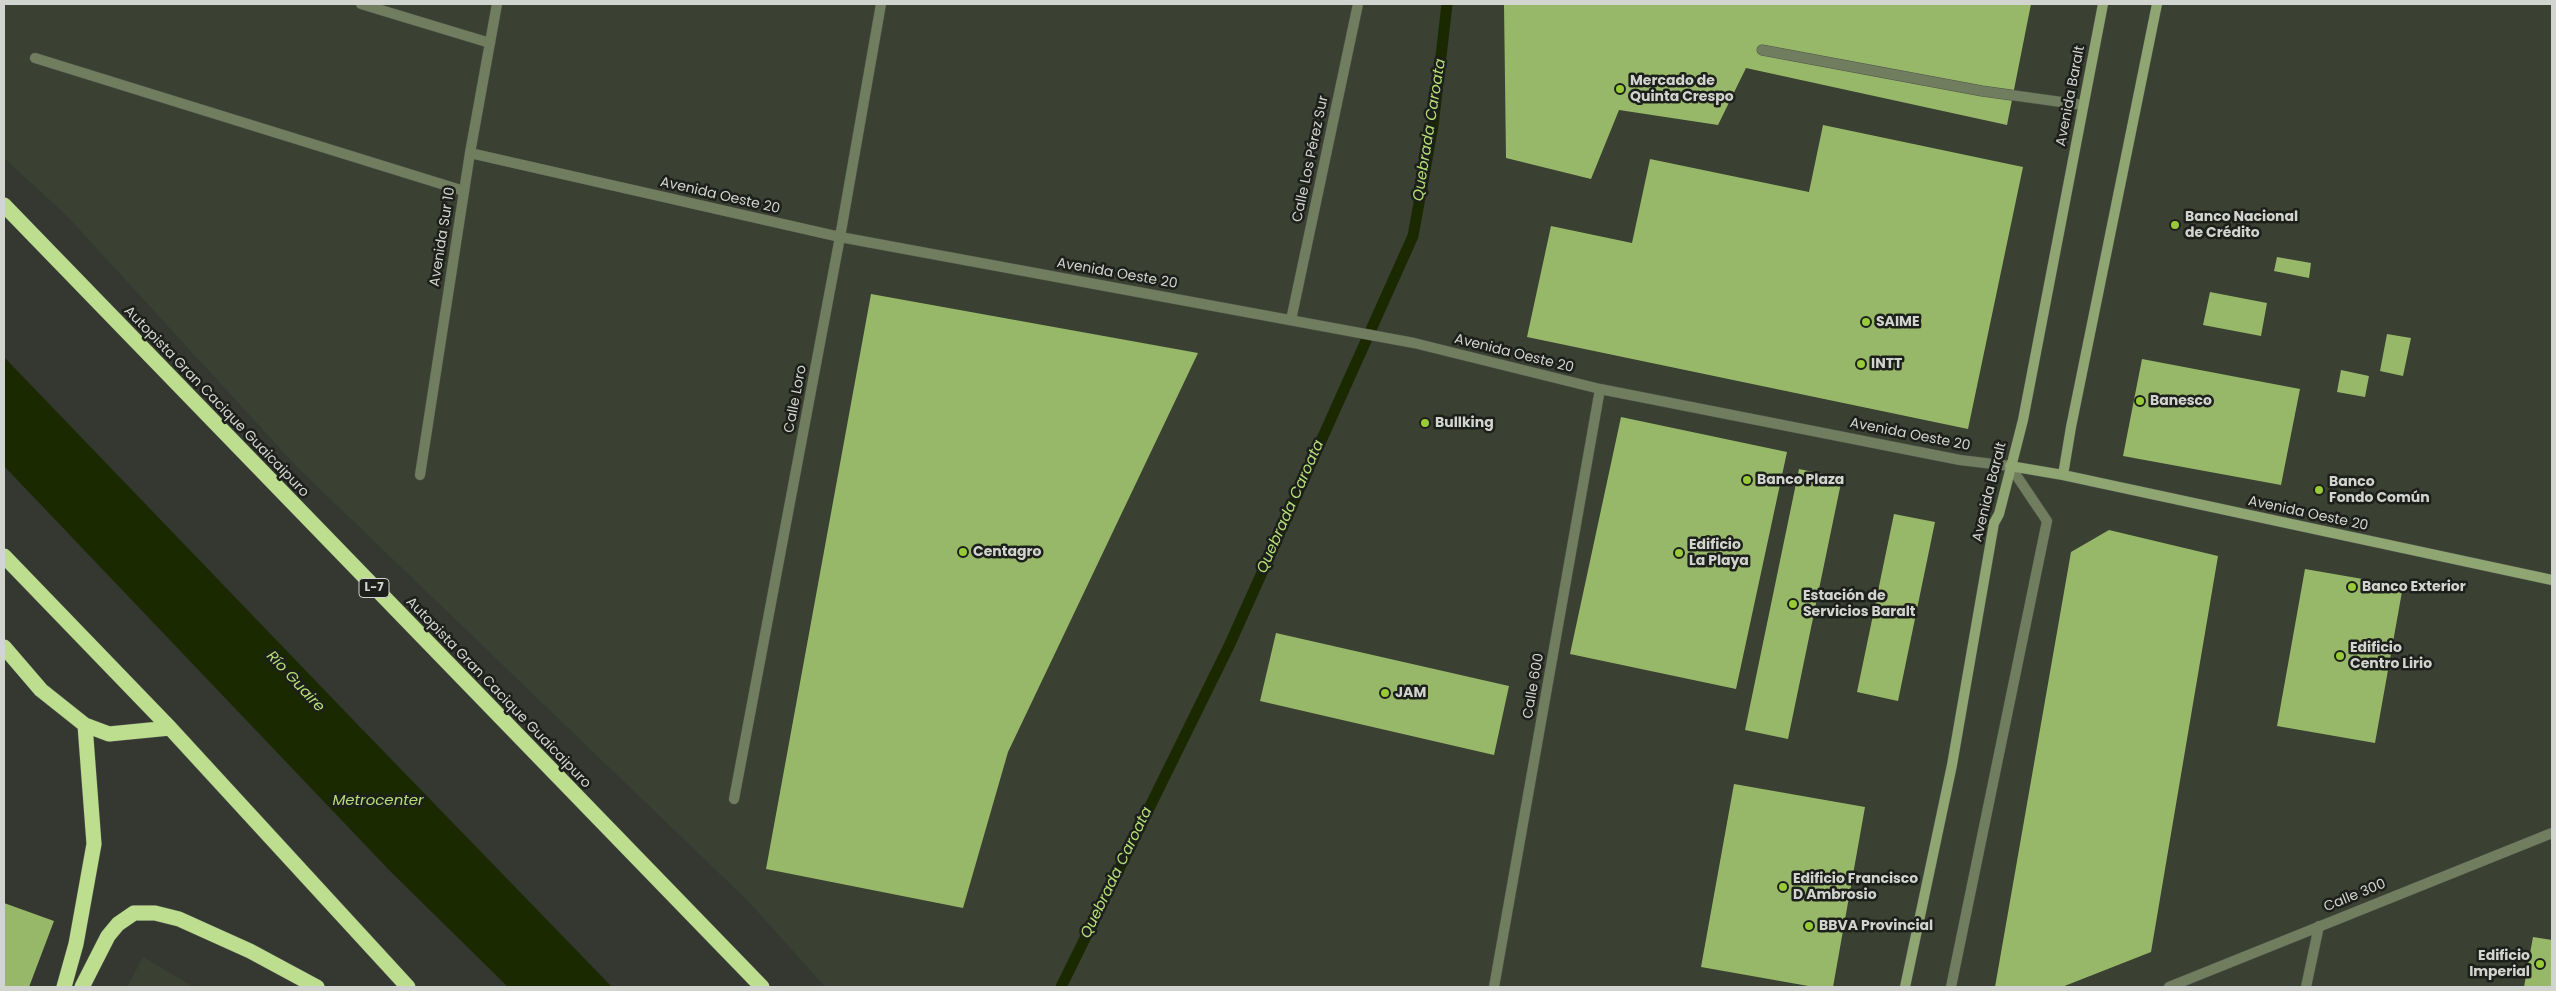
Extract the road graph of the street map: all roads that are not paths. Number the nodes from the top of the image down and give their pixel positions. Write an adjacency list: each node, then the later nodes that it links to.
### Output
1 (361, 4): 7 (street)
2 (497, 4): 7 (street, Avenida Sur 10)
3 (881, 4): 14 (street, Calle Loro)
4 (1358, 4): 15 (street, Calle Los Pérez Sur)
5 (2103, 4): 10 (main road, Avenida Baralt)
6 (2157, 4): 19 (main road)
7 (490, 43): 11 (street, Avenida Sur 10)
8 (1762, 50): 10 (street)
9 (35, 58): 12 (street)
10 (2083, 105): 17 (main road, Avenida Baralt)
11 (470, 153): 12 (street, Avenida Sur 10); 14 (street, Avenida Oeste 20)
12 (464, 191): 18 (street, Avenida Sur 10)
13 (4, 204): 28 (highway, Autopista Gran Cacique Guaicaipuro / L-7)
14 (840, 237): 15 (street, Avenida Oeste 20); 25 (street, Calle Loro)
15 (1291, 320): 16 (street, Avenida Oeste 20)
16 (1600, 389): 17 (street, Avenida Oeste 20); 35 (street, Calle 600)
17 (2010, 466): 19 (main road, Avenida Oeste 20); 36 (main road, Avenida Baralt); 37 (street)
18 (420, 475)
19 (2063, 475): 21 (main road, Avenida Oeste 20)
20 (4, 556): 24 (highway)
21 (2552, 580)
22 (4, 647): 23 (highway)
23 (85, 725): 24 (highway); 29 (highway)
24 (170, 728): 32 (highway)
25 (734, 799)
26 (2552, 832): 27 (street, Calle 300)
27 (2319, 926): 38 (street, Calle 300); 39 (street)
28 (746, 970): 33 (highway, Autopista Gran Cacique Guaicaipuro / L-7); 34 (highway)
29 (64, 987)
30 (82, 987): 31 (highway)
31 (317, 987)
32 (408, 987)
33 (762, 987)
34 (770, 987)
35 (1494, 987)
36 (1905, 987)
37 (1951, 987)
38 (2169, 987)
39 (2306, 987)

